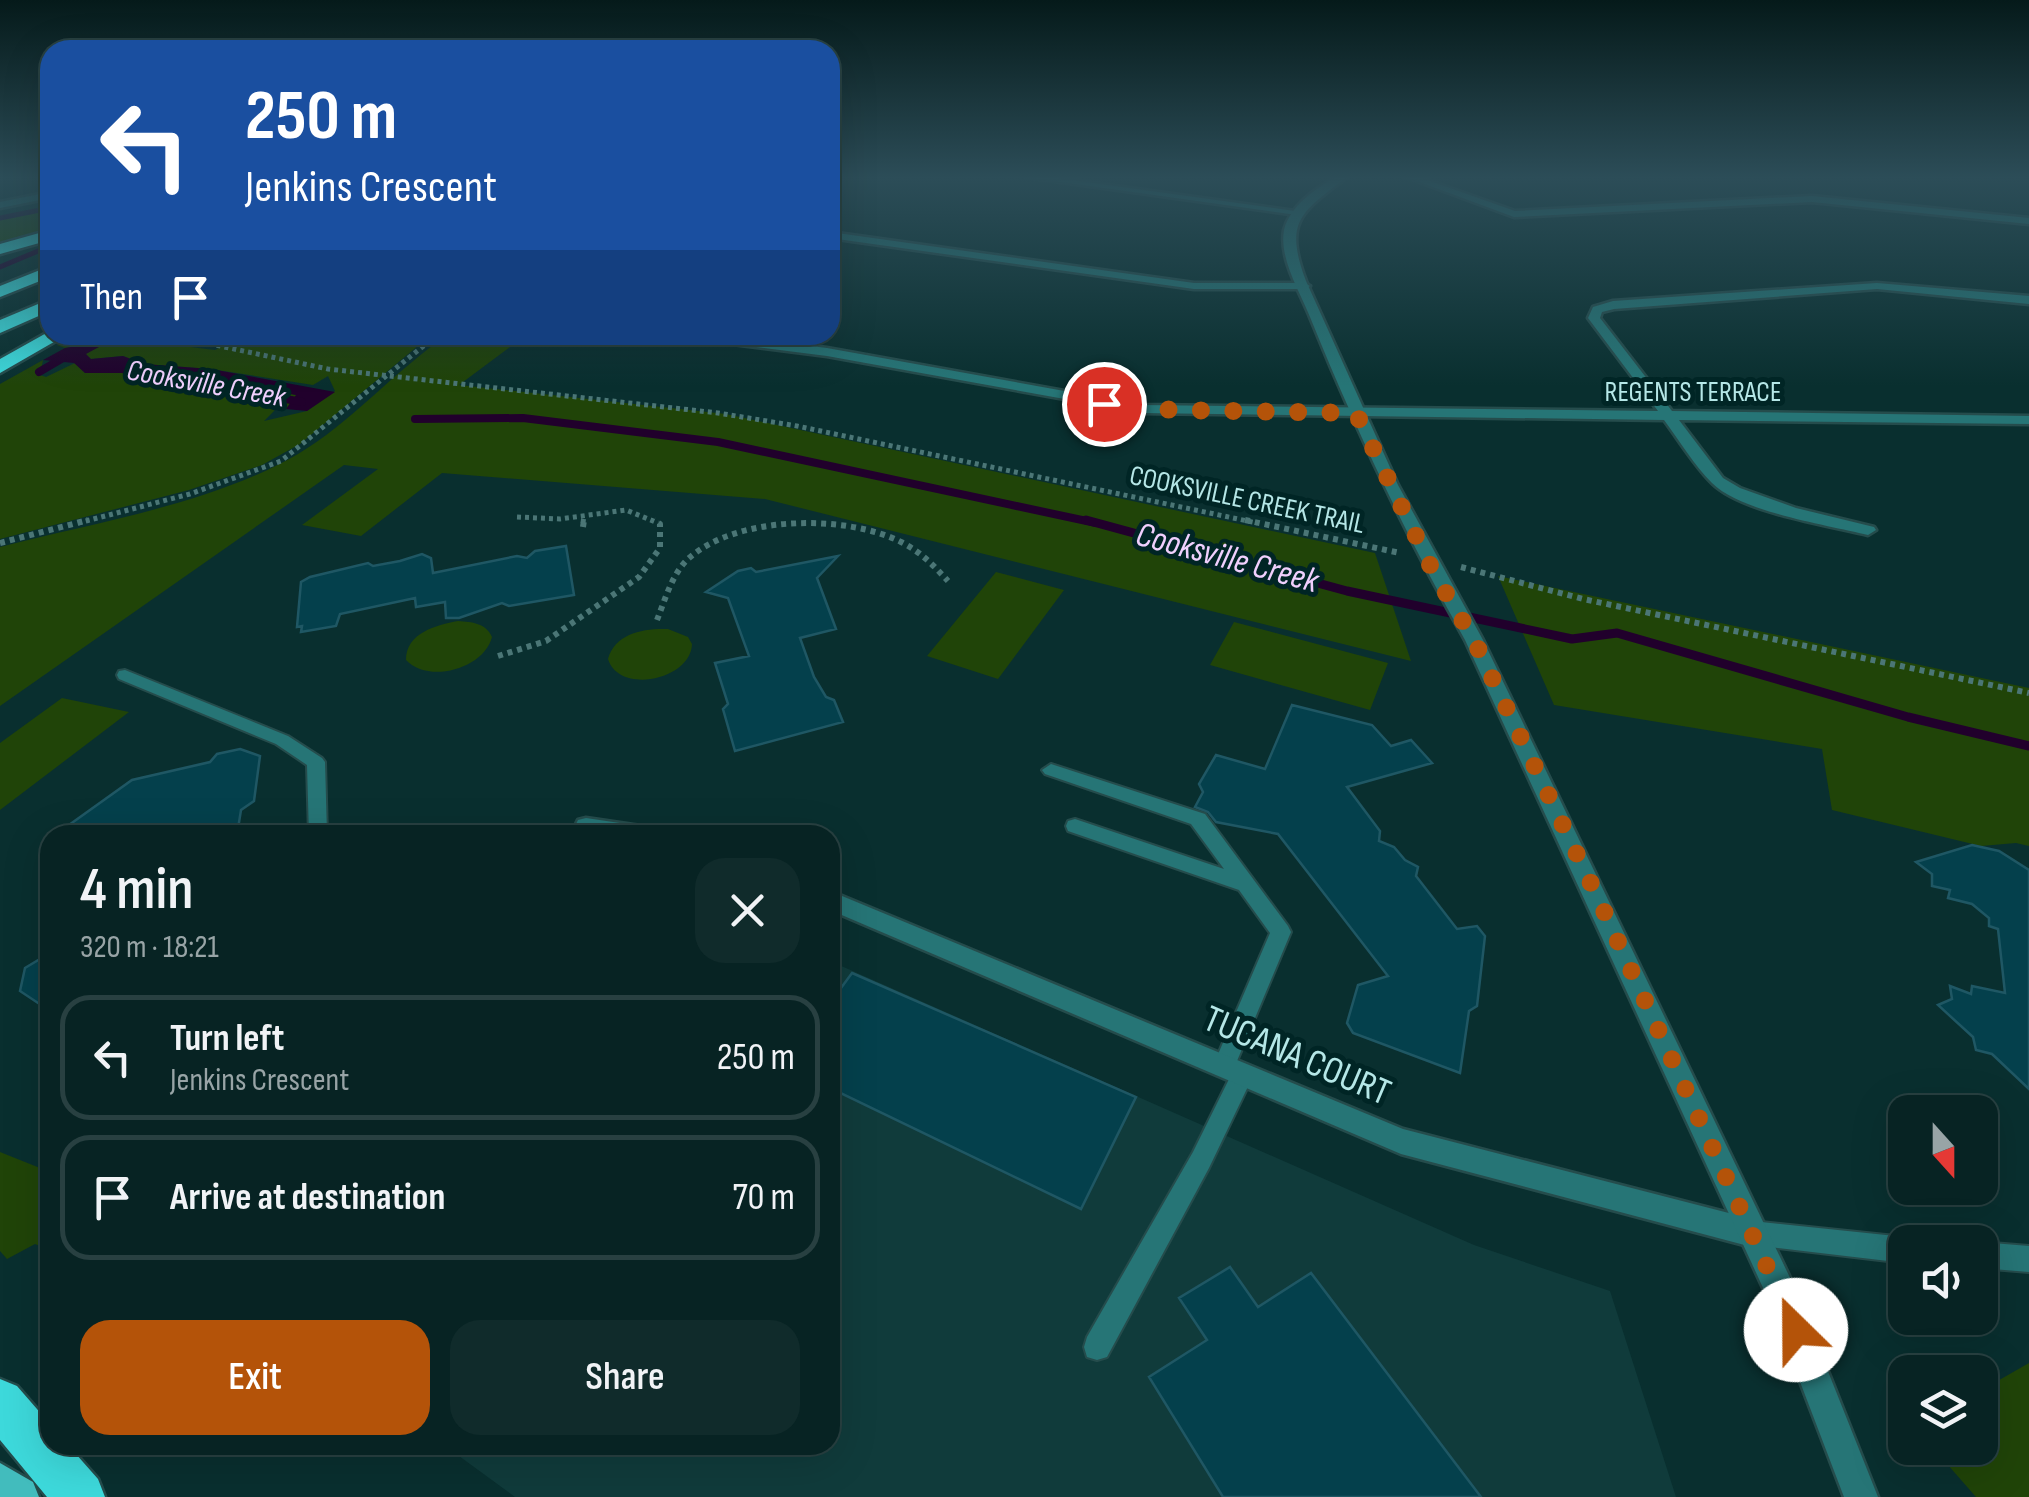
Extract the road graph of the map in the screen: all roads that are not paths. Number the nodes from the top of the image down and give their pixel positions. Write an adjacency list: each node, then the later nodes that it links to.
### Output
1 (920, 247): 4 (street)
2 (1292, 247): 4 (street)
3 (40, 274): 5 (highway)
4 (1304, 286): 12 (street)
5 (0, 292)
6 (2029, 300): 13 (street)
7 (40, 309): 8 (highway)
8 (0, 327)
9 (40, 344): 11 (highway)
10 (771, 345): 12 (street, REGENTS TERRACE)
11 (0, 367)
12 (1356, 413): 13 (street, REGENTS TERRACE); 23 (street)
13 (1668, 417): 14 (street, REGENTS TERRACE); 15 (street)
14 (2029, 420)
15 (1868, 530)
16 (126, 675): 18 (lane)
17 (1051, 770): 20 (lane)
18 (318, 825)
19 (1076, 826): 20 (lane)
20 (1246, 884): 22 (lane)
21 (840, 904): 22 (street, TUCANA COURT)
22 (1234, 1070): 23 (street, TUCANA COURT); 27 (lane)
23 (1752, 1233): 24 (lane); 34 (street)
24 (1888, 1248)
25 (1998, 1256): 26 (lane)
26 (2029, 1259)
27 (1096, 1347)
28 (0, 1403): 29 (highway)
29 (40, 1450)
30 (44, 1455): 33 (highway)
31 (0, 1484): 32 (main road)
32 (18, 1497)
33 (80, 1497)
34 (1861, 1497)

